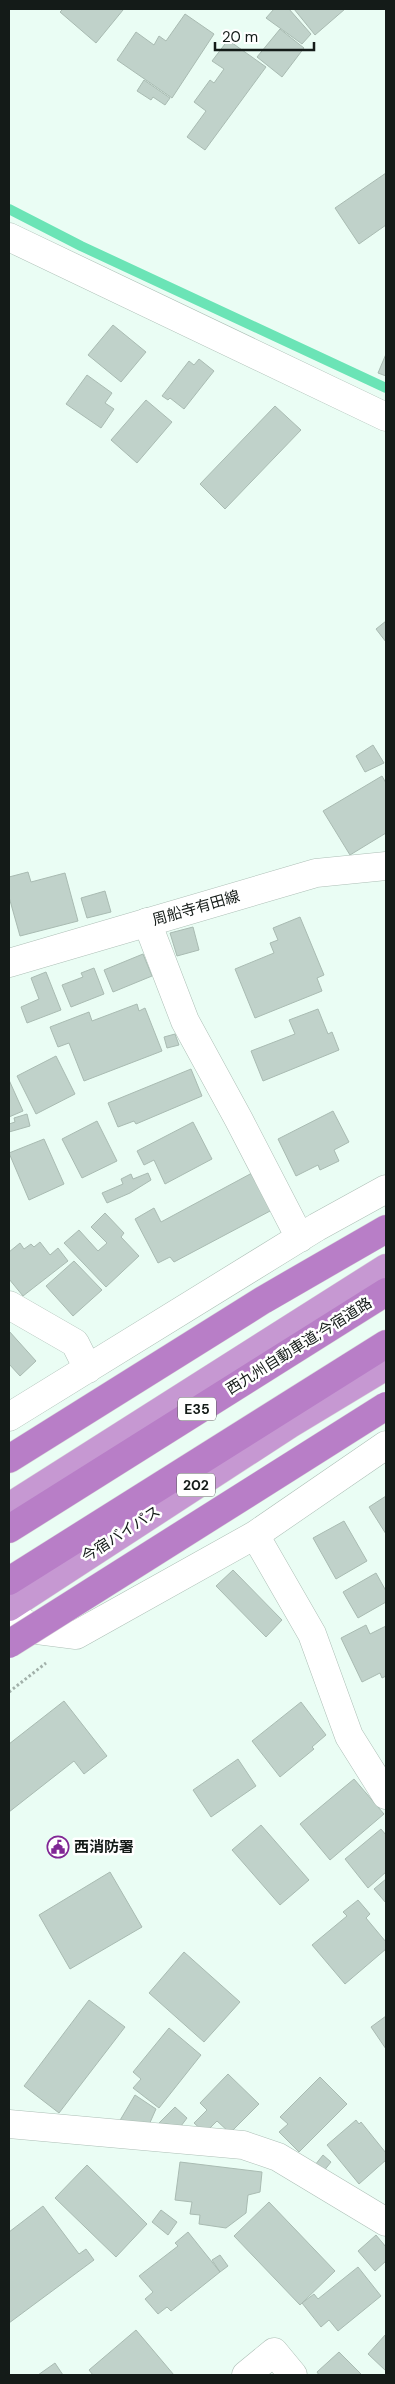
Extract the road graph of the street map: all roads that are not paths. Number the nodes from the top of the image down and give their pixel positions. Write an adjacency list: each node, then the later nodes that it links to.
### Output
1 (9, 237): 2 (street)
2 (386, 417)
3 (386, 866): 4 (street, 周船寺有田線)
4 (147, 922): 5 (street, 周船寺有田線); 8 (street)
5 (9, 963)
6 (386, 1189): 8 (street)
7 (386, 1229): 18 (highway)
8 (300, 1238): 14 (street)
9 (386, 1268): 19 (highway)
10 (386, 1292): 20 (highway, 西九州自動車道;今宿道路 / E35)
11 (9, 1305): 14 (street)
12 (386, 1344): 22 (highway)
13 (386, 1366): 23 (highway, 今宿バイパス / 202)
14 (88, 1369): 16 (street)
15 (386, 1406): 25 (highway, bridge)
16 (9, 1417)
17 (386, 1445): 21 (street)
18 (9, 1459)
19 (9, 1507)
20 (9, 1529)
21 (256, 1535): 24 (street); 26 (street)
22 (9, 1581)
23 (9, 1607)
24 (9, 1614)
25 (9, 1644)
26 (386, 1795)
27 (9, 2124): 28 (street)
28 (386, 2222)
29 (246, 2375): 30 (street)
30 (293, 2375)

